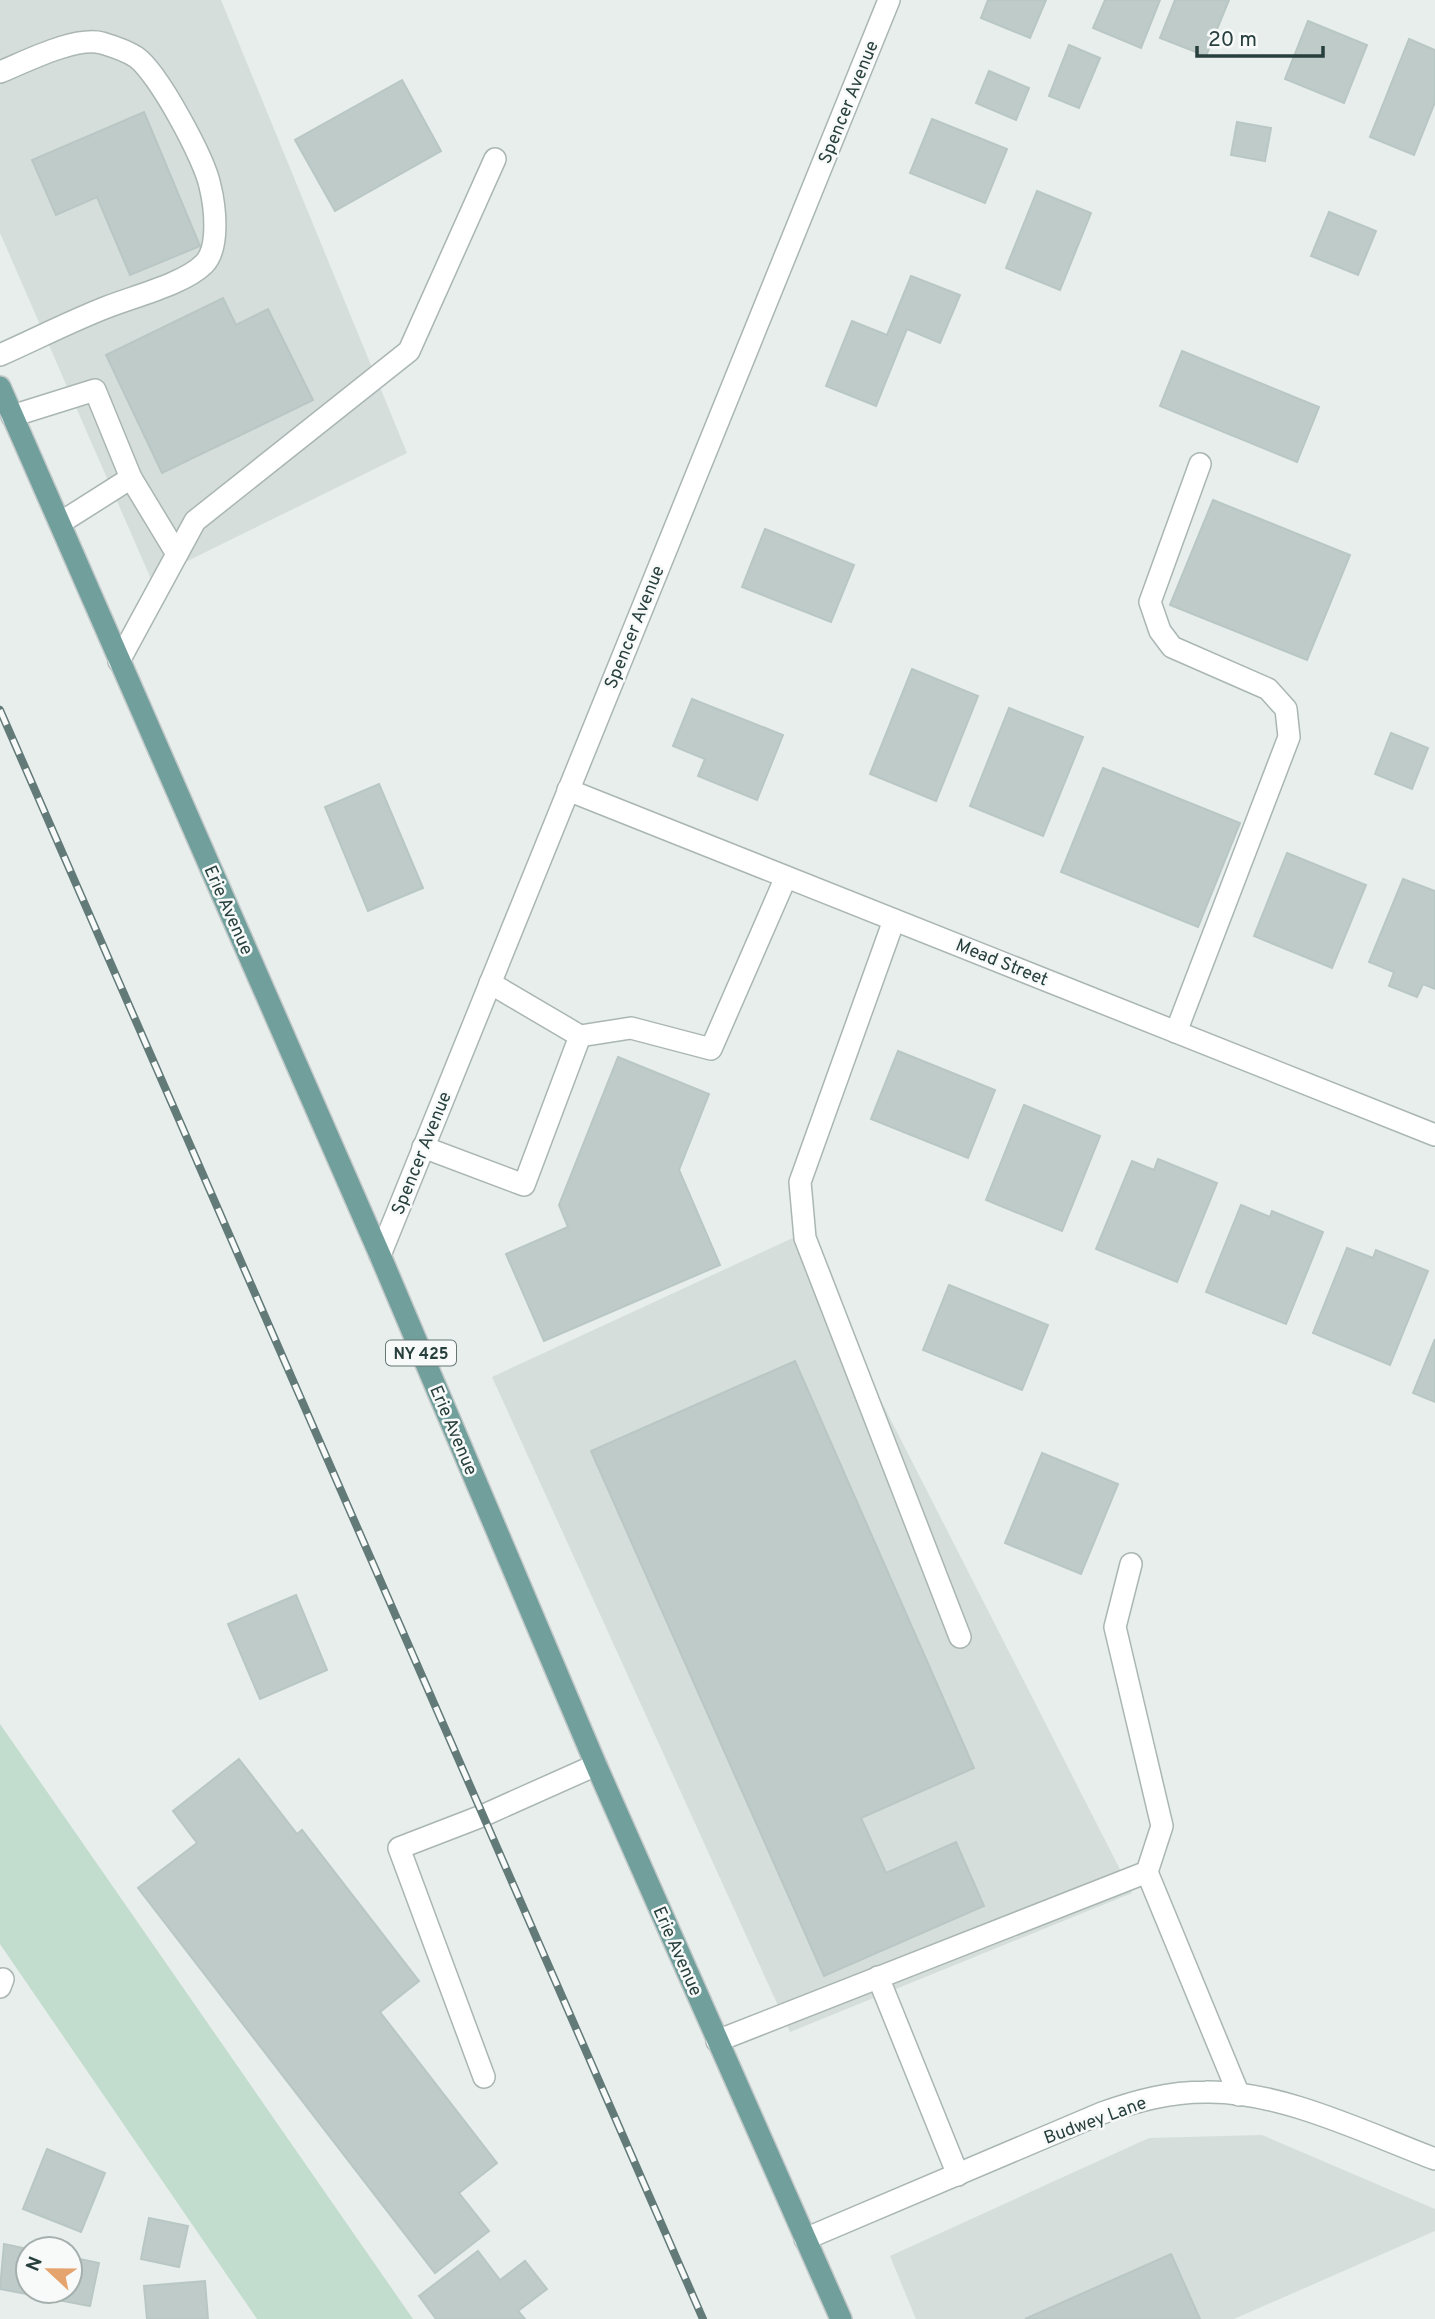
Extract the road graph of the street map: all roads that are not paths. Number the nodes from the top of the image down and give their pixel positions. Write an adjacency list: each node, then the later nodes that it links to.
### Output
1 (889, 0): 12 (street, Spencer Avenue)
2 (0, 72): 4 (street)
3 (495, 159): 10 (street)
4 (0, 355)
5 (0, 387): 6 (main road, Erie Avenue / NY 425)
6 (12, 416): 8 (street); 9 (main road, Erie Avenue / NY 425)
7 (1200, 464): 16 (street)
8 (131, 478): 9 (street); 10 (street)
9 (60, 523): 11 (main road, Erie Avenue / NY 425)
10 (177, 554): 11 (street)
11 (119, 661): 20 (main road, Erie Avenue / NY 425)
12 (568, 790): 13 (street, Mead Street); 15 (street, Spencer Avenue)
13 (786, 877): 14 (street, Mead Street); 17 (street)
14 (894, 920): 16 (street, Mead Street); 22 (street)
15 (490, 983): 17 (street); 19 (street, Spencer Avenue)
16 (1176, 1032): 18 (street, Mead Street)
17 (580, 1036): 19 (street)
18 (1435, 1135)
19 (424, 1147): 20 (street, Spencer Avenue)
20 (380, 1255): 23 (main road, Erie Avenue / NY 425)
21 (1131, 1564): 24 (street)
22 (960, 1637)
23 (596, 1765): 26 (main road, Erie Avenue / NY 425); 27 (street)
24 (1147, 1872): 25 (street); 28 (street)
25 (878, 1977): 26 (street); 30 (street)
26 (717, 2041): 31 (main road, Erie Avenue / NY 425)
27 (484, 2077)
28 (1239, 2095): 29 (street, Budwey Lane); 30 (street, Budwey Lane)
29 (1435, 2159)
30 (958, 2175): 31 (street, Budwey Lane)
31 (805, 2239): 32 (main road, Erie Avenue / NY 425)
32 (841, 2319)

